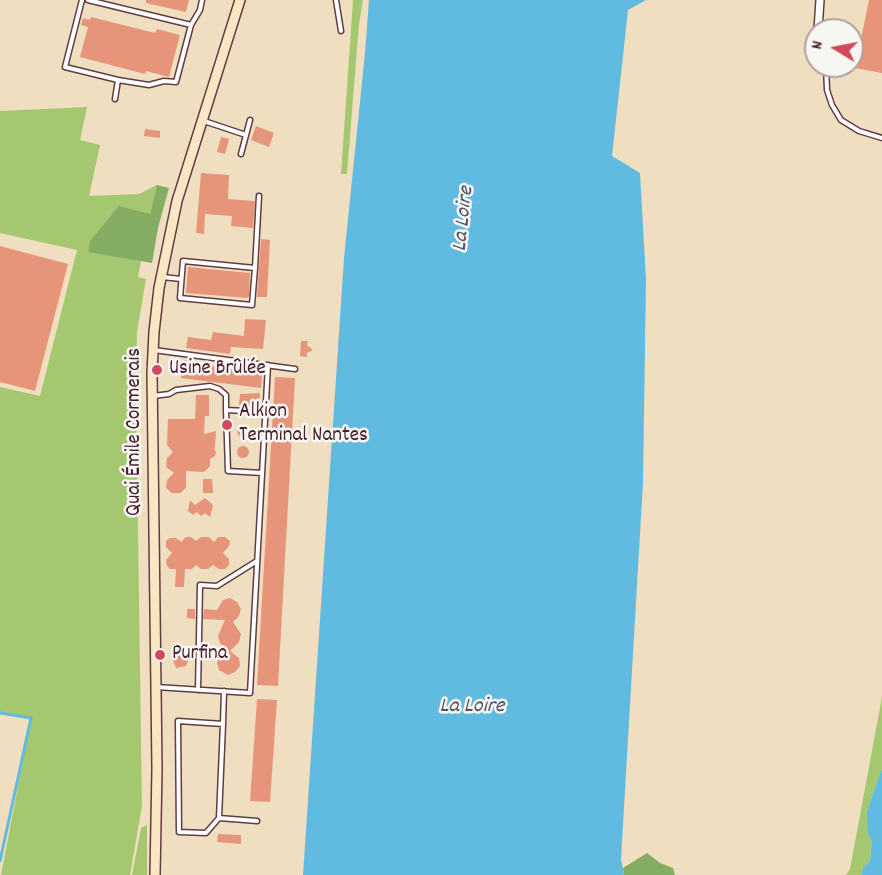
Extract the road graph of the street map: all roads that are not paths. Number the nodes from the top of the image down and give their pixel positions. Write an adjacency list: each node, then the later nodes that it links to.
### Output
1 (82, 0): 11 (lane)
2 (88, 0): 8 (lane)
3 (202, 0): 8 (lane)
4 (240, 0): 14 (main road, Quai Émile Cormerais)
5 (336, 0): 9 (lane)
6 (820, 0): 7 (street)
7 (819, 18)
8 (191, 25): 11 (lane)
9 (341, 31)
10 (826, 78): 16 (lane)
11 (118, 80): 12 (lane)
12 (116, 99)
13 (250, 120): 15 (lane)
14 (202, 121): 15 (lane); 20 (main road, Quai Émile Cormerais)
15 (246, 135): 17 (lane)
16 (882, 138)
17 (241, 154)
18 (259, 196): 19 (lane)
19 (255, 268): 21 (lane); 21 (lane)
20 (161, 277): 21 (lane); 22 (main road, Quai Émile Cormerais)
21 (181, 279)
22 (153, 350): 23 (lane); 25 (main road, Quai Émile Cormerais)
23 (268, 365): 24 (lane); 27 (lane)
24 (296, 369)
25 (152, 396): 26 (lane); 30 (main road, Quai Émile Cormerais)
26 (226, 410): 27 (lane); 28 (lane)
27 (266, 412): 28 (lane)
28 (262, 473): 29 (lane)
29 (257, 561): 31 (lane); 32 (lane)
30 (156, 687): 31 (lane); 36 (main road, Quai Émile Cormerais)
31 (198, 690): 32 (lane)
32 (224, 692): 33 (lane)
33 (223, 724): 34 (lane); 34 (lane)
34 (219, 818): 35 (lane)
35 (258, 820)
36 (155, 875)

